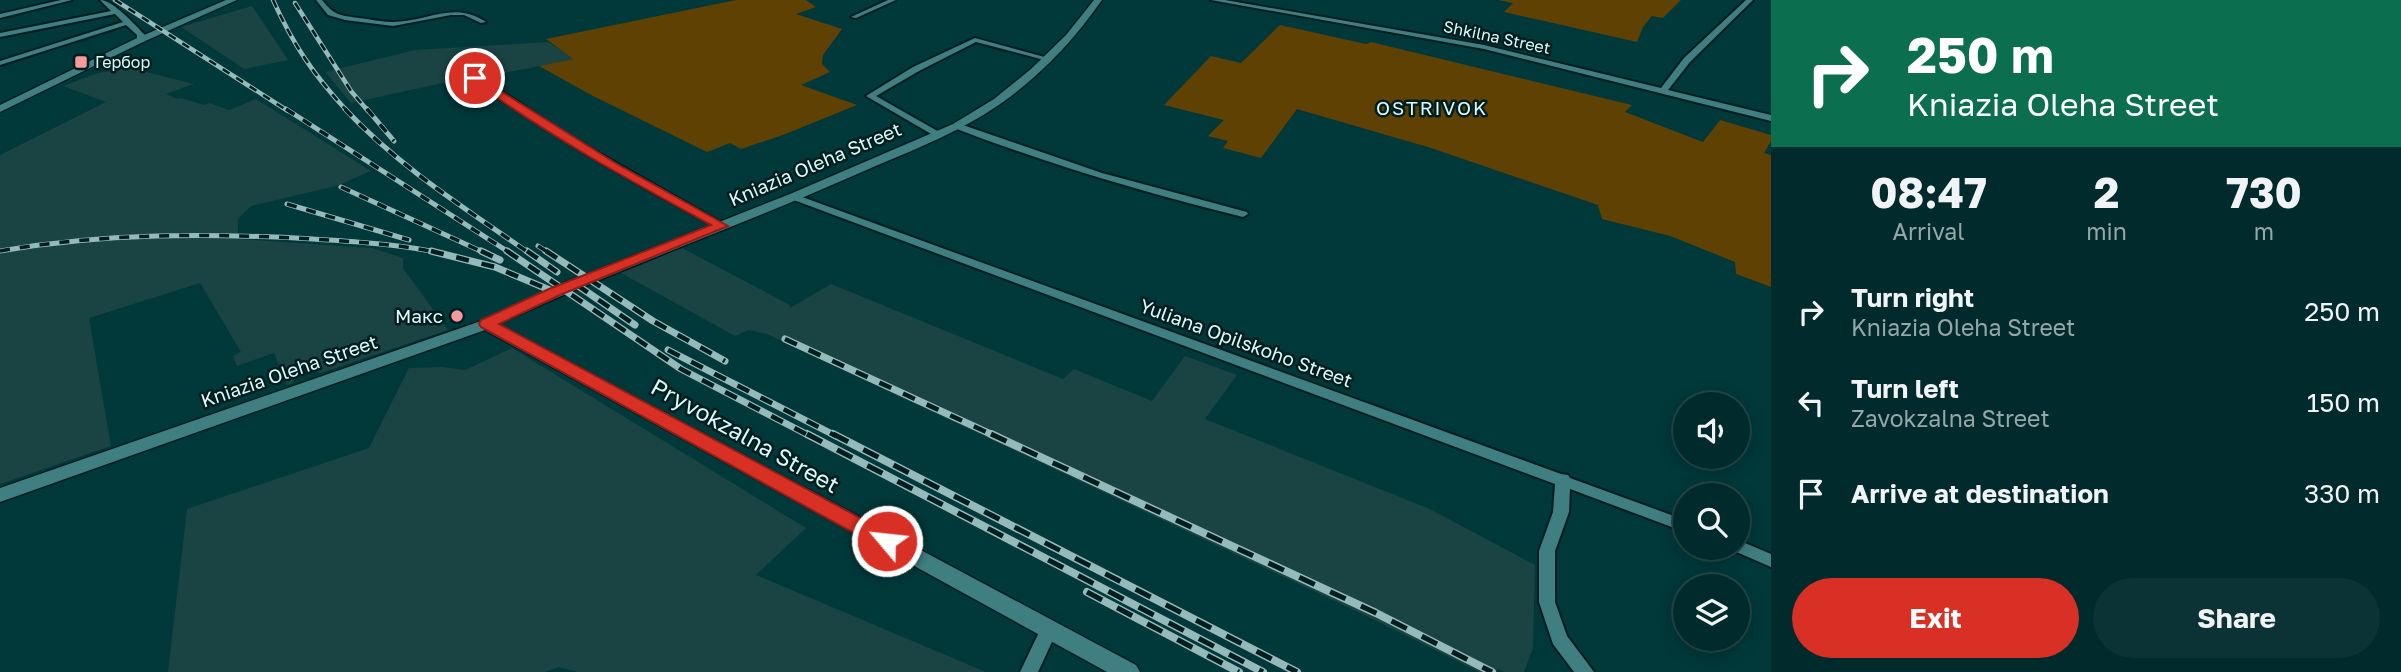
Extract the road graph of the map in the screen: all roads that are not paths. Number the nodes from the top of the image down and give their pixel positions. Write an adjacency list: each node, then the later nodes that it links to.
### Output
1 (69, 0): 10 (street)
2 (103, 0): 9 (street)
3 (233, 0): 15 (street)
4 (319, 0): 13 (street)
5 (892, 0): 11 (street)
6 (1098, 0): 16 (street, Kniazia Oleha Street)
7 (1214, 0): 19 (street, Shkilna Street)
8 (1750, 0): 19 (street)
9 (117, 12): 12 (street); 14 (street)
10 (0, 16)
11 (854, 17)
12 (129, 22): 15 (street); 17 (street)
13 (482, 22)
14 (0, 35)
15 (140, 40): 20 (street)
16 (1048, 59): 22 (street, Kniazia Oleha Street); 23 (street)
17 (0, 63)
18 (473, 76): 26 (street)
19 (1664, 90): 21 (street, Shkilna Street)
20 (0, 109)
21 (1771, 118)
22 (957, 126): 23 (street, Kniazia Oleha Street); 25 (street)
23 (938, 135): 24 (street, Kniazia Oleha Street)
24 (794, 197): 26 (street, Kniazia Oleha Street); 28 (street, Yuliana Opilskoho Street)
25 (1243, 214)
26 (722, 226): 27 (street, Kniazia Oleha Street)
27 (486, 324): 29 (street, Kniazia Oleha Street); 33 (street, Pryvokzalna Street)
28 (1563, 479): 30 (street, Yuliana Opilskoho Street); 36 (street)
29 (0, 495)
30 (1673, 521)
31 (1750, 551): 32 (street)
32 (1771, 561)
33 (1049, 629): 34 (street); 35 (street, Pryvokzalna Street)
34 (1029, 672)
35 (1128, 672)
36 (1585, 672)

